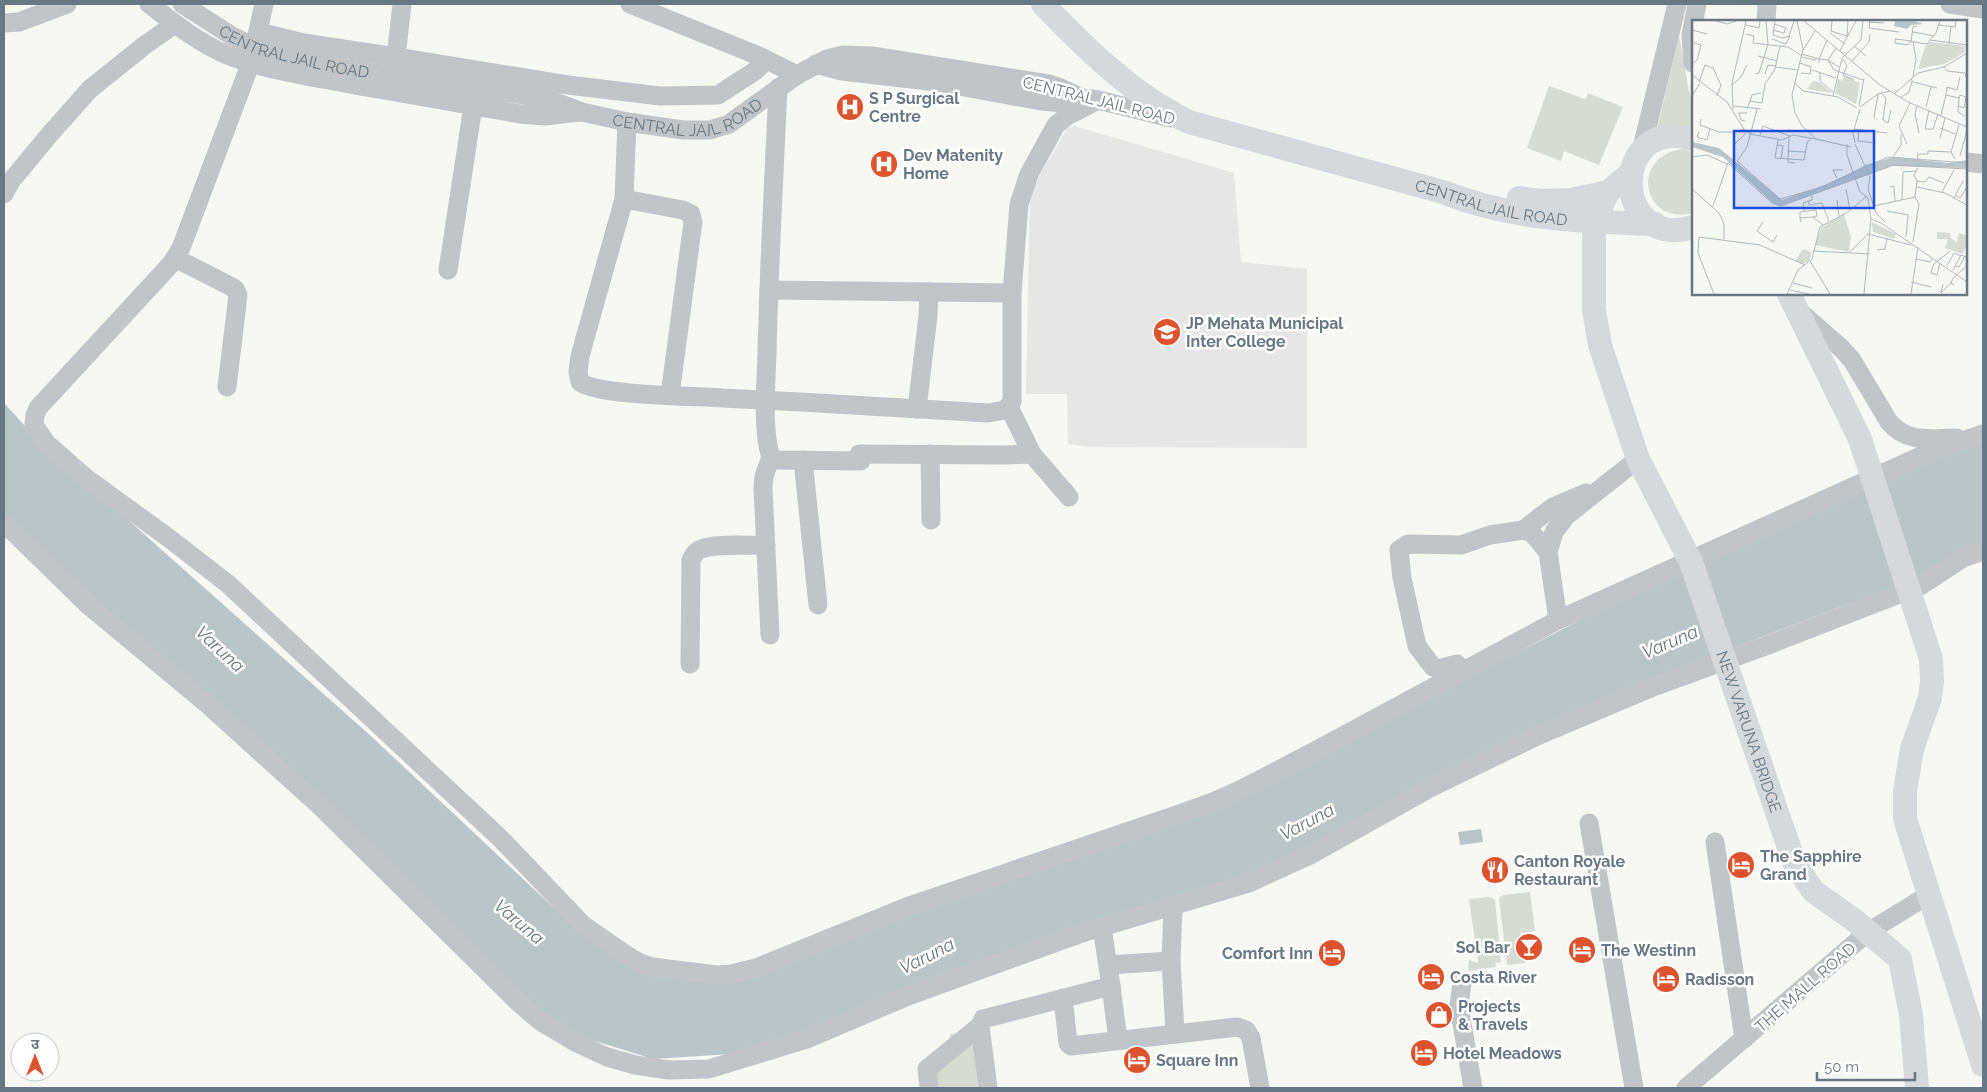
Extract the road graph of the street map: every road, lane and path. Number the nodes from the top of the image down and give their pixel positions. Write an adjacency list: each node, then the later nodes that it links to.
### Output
1 (67, 4): 15 (street)
2 (149, 4): 16 (street)
3 (182, 4): 18 (street, CENTRAL JAIL ROAD)
4 (264, 4): 18 (street)
5 (402, 4): 20 (street)
6 (630, 4): 21 (street)
7 (1043, 4): 28 (main road, CENTRAL JAIL ROAD)
8 (1677, 4): 30 (street)
9 (1697, 4): 13 (street)
10 (1768, 4): 14 (street)
11 (1950, 4): 12 (street)
12 (1983, 8)
13 (1694, 20)
14 (1766, 20)
15 (4, 23)
16 (174, 24): 18 (street); 36 (street)
17 (1692, 29): 19 (street)
18 (255, 47): 20 (street); 25 (street); 26 (street, CENTRAL JAIL ROAD); 41 (street)
19 (1692, 48)
20 (396, 57): 21 (street)
21 (766, 60): 22 (street)
22 (798, 75): 23 (street, CENTRAL JAIL ROAD); 24 (street, CENTRAL JAIL ROAD)
23 (778, 88): 27 (street, CENTRAL JAIL ROAD); 43 (street)
24 (1090, 99): 28 (street, CENTRAL JAIL ROAD); 45 (street)
25 (473, 106): 26 (street); 42 (street)
26 (582, 112): 27 (street, CENTRAL JAIL ROAD)
27 (627, 122): 37 (street)
28 (1189, 122): 34 (main road, CENTRAL JAIL ROAD)
29 (1692, 139): 30 (main road)
30 (1641, 152): 33 (main road)
31 (1967, 162): 32 (street)
32 (1983, 164)
33 (1630, 173): 35 (main road); 39 (main road)
34 (1443, 192): 35 (main road); 38 (main road, CENTRAL JAIL ROAD)
35 (1608, 192): 38 (main road)
36 (4, 194)
37 (624, 199): 48 (street); 48 (street)
38 (1594, 222): 39 (main road, CENTRAL JAIL ROAD); 56 (main road, NEW VARUNA BRIDGE)
39 (1654, 224): 40 (main road, CENTRAL JAIL ROAD)
40 (1690, 230)
41 (175, 258): 47 (street); 70 (street)
42 (448, 270)
43 (769, 290): 44 (street); 49 (street)
44 (929, 292): 45 (street); 51 (street)
45 (1012, 294): 50 (street)
46 (1791, 299): 52 (street); 73 (main road)
47 (227, 387)
48 (670, 395): 49 (street)
49 (766, 400): 51 (street); 55 (street)
50 (1009, 407): 51 (street); 54 (street)
51 (917, 409)
52 (1977, 436): 67 (street)
53 (930, 454): 54 (street); 57 (street); 60 (street)
54 (1032, 454): 59 (street)
55 (771, 457): 57 (street); 63 (street)
56 (1638, 459): 58 (street); 76 (main road, NEW VARUNA BRIDGE)
57 (803, 460): 66 (street)
58 (1601, 487): 62 (street); 65 (street)
59 (1069, 497)
60 (931, 520)
61 (4, 523): 75 (street)
62 (1523, 530): 65 (street); 70 (street)
63 (766, 545): 68 (street); 69 (street)
64 (1983, 551): 74 (street)
65 (1548, 552): 67 (street)
66 (818, 604)
67 (1558, 620): 70 (street)
68 (770, 635)
69 (690, 664)
70 (1464, 672)
71 (1589, 823): 91 (street)
72 (1716, 842): 84 (street)
73 (1930, 894): 76 (street, THE MALL ROAD); 86 (main road)
74 (1172, 907): 75 (street); 77 (street)
75 (1102, 928): 78 (street)
76 (1868, 932): 84 (street, THE MALL ROAD); 93 (main road, NEW VARUNA BRIDGE)
77 (1171, 961): 78 (street); 83 (street)
78 (1108, 965): 80 (street)
79 (1462, 982): 90 (street)
80 (1111, 986): 81 (street); 85 (street)
81 (1063, 998): 82 (street); 85 (street)
82 (980, 1026): 87 (street); 88 (street)
83 (1175, 1033): 85 (street); 89 (street)
84 (1744, 1039): 92 (street, THE MALL ROAD)
85 (1118, 1040)
86 (1983, 1065)
87 (929, 1088)
88 (988, 1088)
89 (1260, 1088)
90 (1473, 1088)
91 (1634, 1088)
92 (1686, 1088)
93 (1917, 1088)

